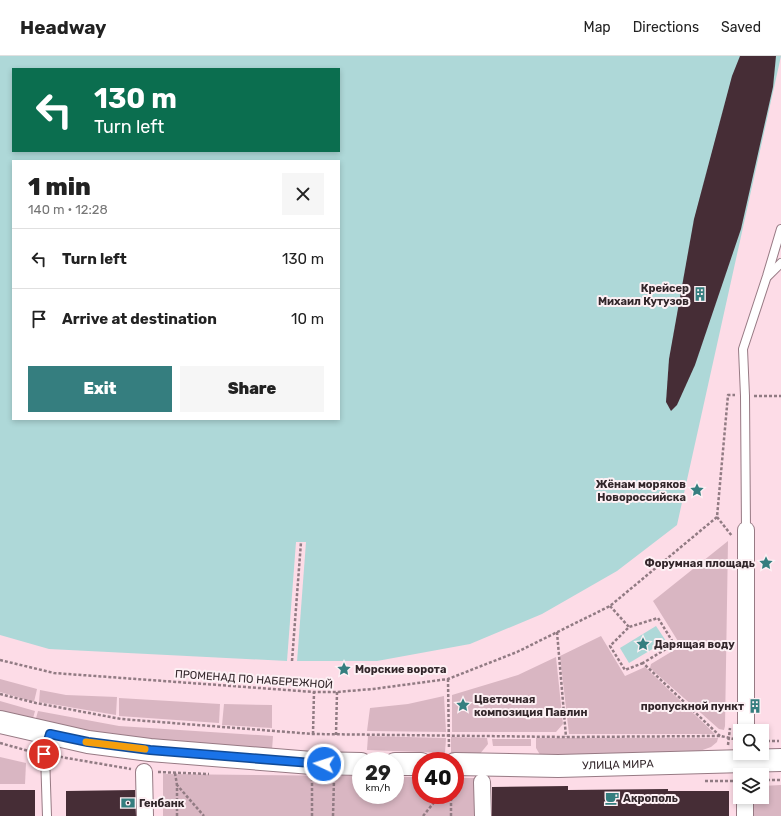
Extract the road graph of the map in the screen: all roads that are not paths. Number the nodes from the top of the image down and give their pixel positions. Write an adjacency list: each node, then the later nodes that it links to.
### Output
1 (781, 229): 3 (lane)
2 (781, 263): 3 (lane)
3 (767, 276): 4 (lane)
4 (746, 530): 6 (street)
5 (0, 722): 7 (street)
6 (746, 724)
7 (50, 734): 11 (street); 15 (lane)
8 (464, 760): 10 (street, УЛИЦА МИРА)
9 (781, 760): 10 (street, УЛИЦА МИРА)
10 (745, 763)
11 (352, 764)
12 (144, 772): 16 (street)
13 (482, 782): 17 (street)
14 (745, 804): 18 (street)
15 (48, 816)
16 (145, 816)
17 (482, 816)
18 (745, 816)

